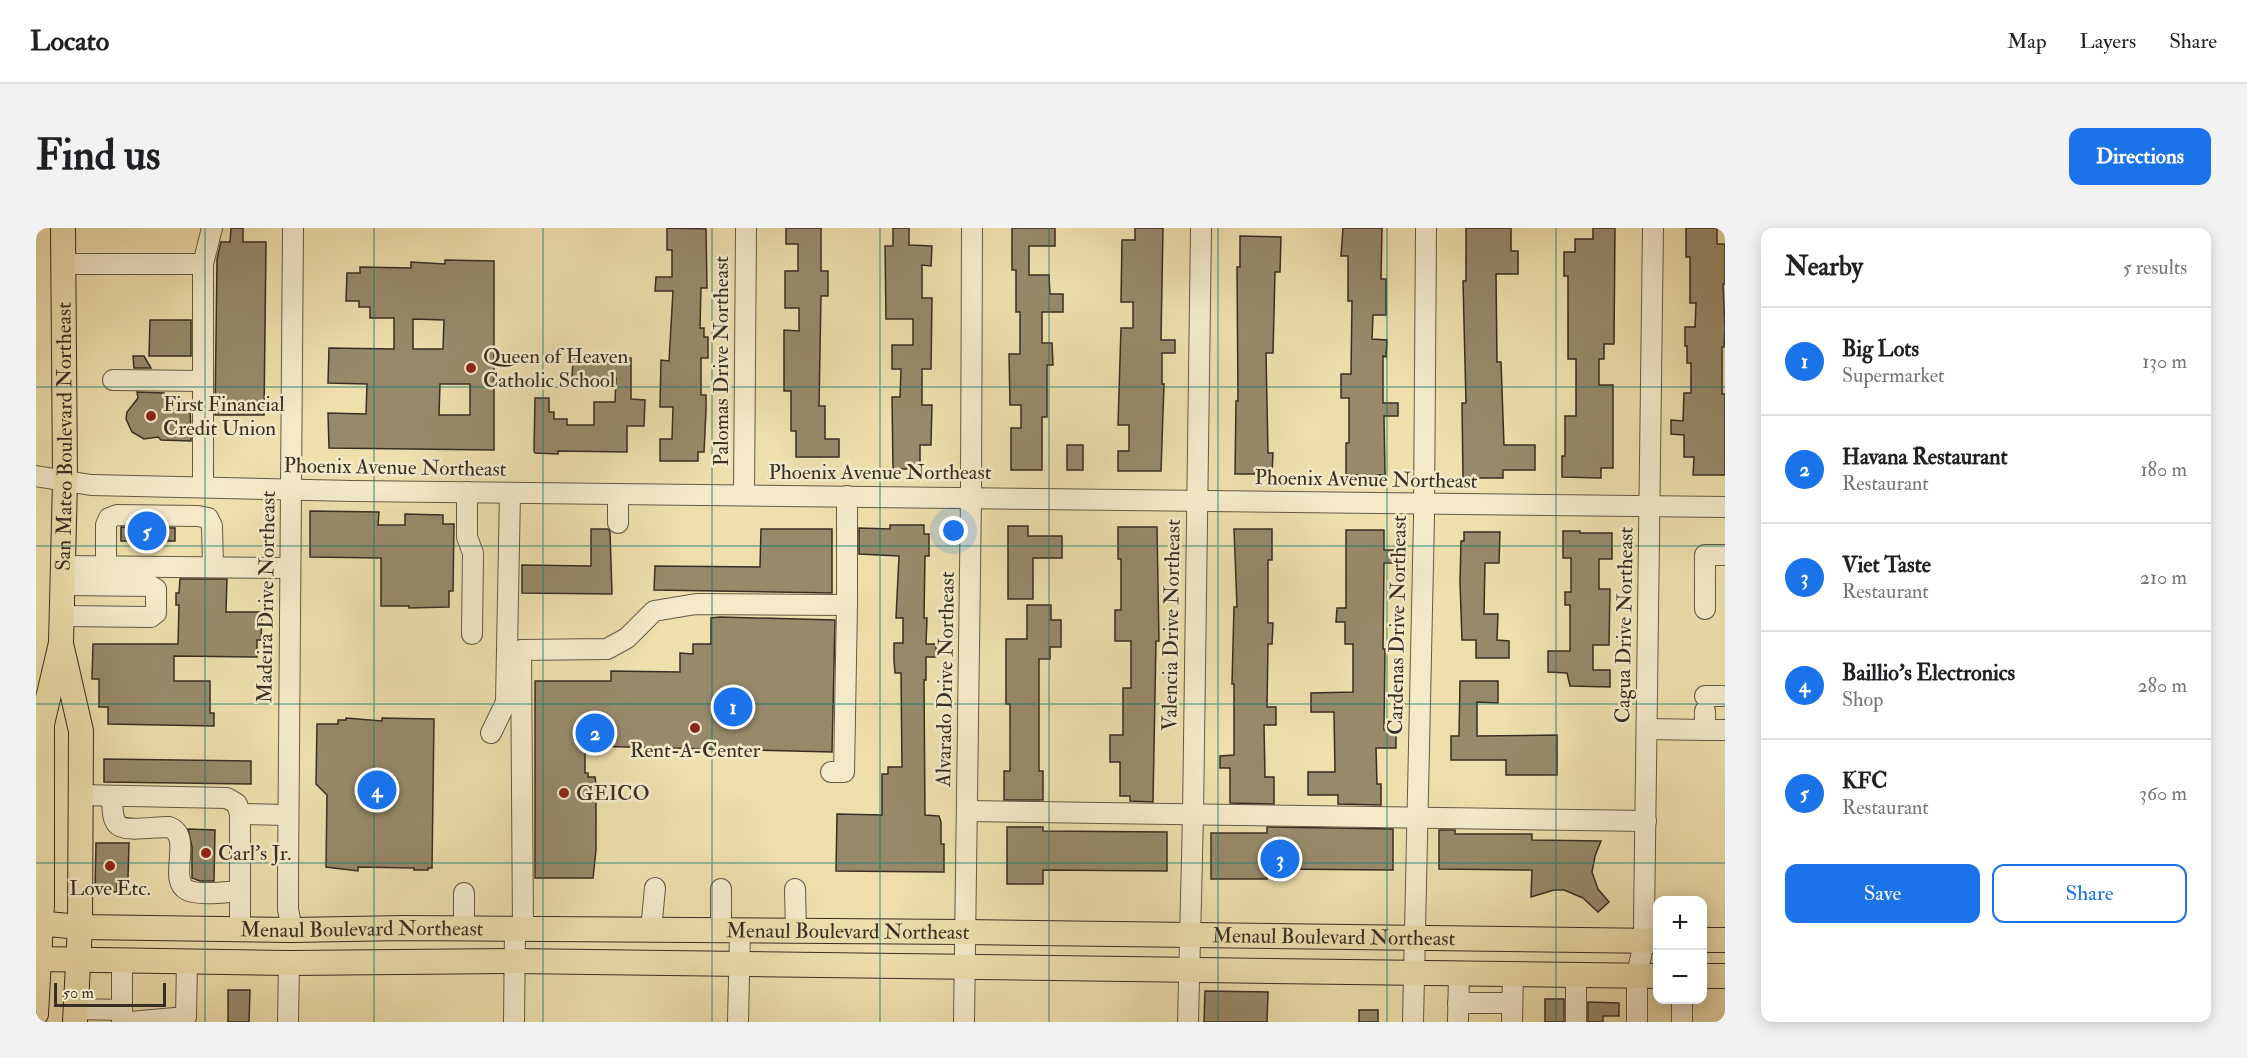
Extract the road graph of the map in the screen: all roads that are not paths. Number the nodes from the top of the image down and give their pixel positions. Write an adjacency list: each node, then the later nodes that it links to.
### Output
1 (63, 228): 9 (main road, San Mateo Boulevard Northeast)
2 (212, 228): 10 (street)
3 (746, 228): 20 (street, Palomas Drive Northeast)
4 (972, 228): 22 (street, Alvarado Drive Northeast)
5 (1201, 228): 23 (street, Valencia Drive Northeast)
6 (1426, 228): 24 (street, Cardenas Drive Northeast)
7 (1653, 228): 25 (street, Cagua Drive Northeast)
8 (299, 235): 16 (street, Madeira Drive Northeast)
9 (64, 264): 10 (street); 14 (main road, San Mateo Boulevard Northeast)
10 (203, 264): 12 (street)
11 (113, 380): 12 (street)
12 (203, 381): 15 (street)
13 (36, 476): 14 (street, Phoenix Avenue Northeast)
14 (65, 481): 15 (street, Phoenix Avenue Northeast); 32 (main road, San Mateo Boulevard Northeast)
15 (203, 488): 16 (street, Phoenix Avenue Northeast)
16 (291, 489): 17 (street, Phoenix Avenue Northeast); 31 (street, Madeira Drive Northeast)
17 (467, 492): 18 (street, Phoenix Avenue Northeast); 36 (street)
18 (510, 493): 19 (street, Phoenix Avenue Northeast); 40 (street)
19 (618, 494): 20 (street, Phoenix Avenue Northeast); 27 (street)
20 (744, 495): 21 (street, Phoenix Avenue Northeast)
21 (848, 496): 22 (street, Phoenix Avenue Northeast); 33 (street)
22 (971, 496): 23 (street, Phoenix Avenue Northeast); 45 (street, Alvarado Drive Northeast)
23 (1197, 501): 24 (street, Phoenix Avenue Northeast); 48 (street, Valencia Drive Northeast)
24 (1424, 503): 25 (street, Phoenix Avenue Northeast); 49 (street, Cardenas Drive Northeast)
25 (1649, 506): 26 (street, Phoenix Avenue Northeast); 38 (street, Cagua Drive Northeast)
26 (1725, 507)
27 (618, 523)
28 (1725, 555): 34 (street)
29 (106, 566): 30 (street); 30 (street); 32 (street)
30 (213, 567): 31 (street)
31 (290, 568): 47 (street, Madeira Drive Northeast)
32 (63, 575): 35 (main road, San Mateo Boulevard Northeast); 35 (street)
33 (847, 605): 41 (street); 61 (street)
34 (1705, 609)
35 (62, 616): 37 (main road, San Mateo Boulevard Northeast)
36 (472, 634)
37 (61, 643): 42 (main road, San Mateo Boulevard Northeast); 44 (main road, San Mateo Boulevard Northeast)
38 (1647, 729): 39 (street); 50 (street, Cagua Drive Northeast)
39 (1725, 730)
40 (491, 733)
41 (831, 772)
42 (80, 795): 43 (street); 57 (main road, San Mateo Boulevard Northeast)
43 (112, 796): 46 (street); 54 (street)
44 (40, 800): 56 (main road, San Mateo Boulevard Northeast)
45 (967, 811): 48 (street); 66 (street, Alvarado Drive Northeast)
46 (240, 814): 47 (street); 54 (street)
47 (288, 814): 62 (street, Madeira Drive Northeast)
48 (1193, 816): 49 (street); 67 (street, Valencia Drive Northeast)
49 (1417, 818): 50 (street); 68 (street, Cardenas Drive Northeast)
50 (1646, 821): 71 (street, Cagua Drive Northeast)
51 (655, 888): 63 (street)
52 (721, 889): 64 (street)
53 (795, 889): 65 (street)
54 (240, 891): 60 (street)
55 (464, 893): 59 (street)
56 (39, 923): 57 (main road, Menaul Boulevard Northeast); 72 (main road, San Mateo Boulevard Northeast)
57 (80, 927): 60 (main road, Menaul Boulevard Northeast); 73 (main road, San Mateo Boulevard Northeast)
58 (405, 928): 59 (main road, Menaul Boulevard Northeast); 62 (main road, Menaul Boulevard Northeast); 78 (main road)
59 (464, 928): 61 (main road, Menaul Boulevard Northeast)
60 (240, 929): 62 (main road, Menaul Boulevard Northeast)
61 (519, 929): 63 (main road, Menaul Boulevard Northeast); 77 (street)
62 (292, 930): 76 (main road)
63 (651, 930): 64 (main road, Menaul Boulevard Northeast)
64 (731, 931): 65 (main road, Menaul Boulevard Northeast); 79 (street)
65 (796, 931): 66 (main road, Menaul Boulevard Northeast)
66 (965, 932): 67 (main road, Menaul Boulevard Northeast); 80 (street, Alvarado Drive Northeast)
67 (1191, 936): 68 (main road, Menaul Boulevard Northeast); 81 (street, Valencia Drive Northeast)
68 (1416, 938): 71 (main road, Menaul Boulevard Northeast); 82 (street, Cardenas Drive Northeast)
69 (1707, 940): 70 (main road)
70 (1725, 940)
71 (1651, 941): 86 (street, Cagua Drive Northeast)
72 (37, 959): 73 (main road, Menaul Boulevard Northeast); 92 (main road, San Mateo Boulevard Northeast)
73 (78, 960): 74 (main road, Menaul Boulevard Northeast); 93 (main road, San Mateo Boulevard Northeast)
74 (122, 960): 75 (main road, Menaul Boulevard Northeast); 94 (street)
75 (187, 961): 76 (main road, Menaul Boulevard Northeast); 94 (street)
76 (226, 962): 78 (main road, Menaul Boulevard Northeast)
77 (513, 962): 78 (main road, Menaul Boulevard Northeast); 79 (main road, Menaul Boulevard Northeast); 96 (street)
78 (289, 963): 95 (street)
79 (739, 965): 80 (main road, Menaul Boulevard Northeast); 97 (street)
80 (964, 966): 81 (main road, Menaul Boulevard Northeast); 98 (street, Alvarado Drive Northeast)
81 (1189, 970): 82 (main road, Menaul Boulevard Northeast); 99 (street, Valencia Drive Northeast)
82 (1413, 972): 83 (main road, Menaul Boulevard Northeast); 100 (street, Cardenas Drive Northeast)
83 (1458, 973): 84 (main road, Menaul Boulevard Northeast); 90 (street)
84 (1513, 974): 85 (main road, Menaul Boulevard Northeast); 91 (street)
85 (1576, 975): 86 (main road, Menaul Boulevard Northeast); 101 (street)
86 (1647, 976): 102 (street, Cagua Drive Northeast)
87 (1707, 976): 88 (main road)
88 (1725, 976)
89 (1682, 1004): 103 (street)
90 (1458, 1013): 91 (street)
91 (1512, 1013)
92 (36, 1014)
93 (76, 1016): 94 (street)
94 (124, 1018)
95 (288, 1022)
96 (514, 1022)
97 (738, 1022)
98 (963, 1022)
99 (1188, 1022)
100 (1413, 1022)
101 (1576, 1022)
102 (1637, 1022)
103 (1682, 1022)

